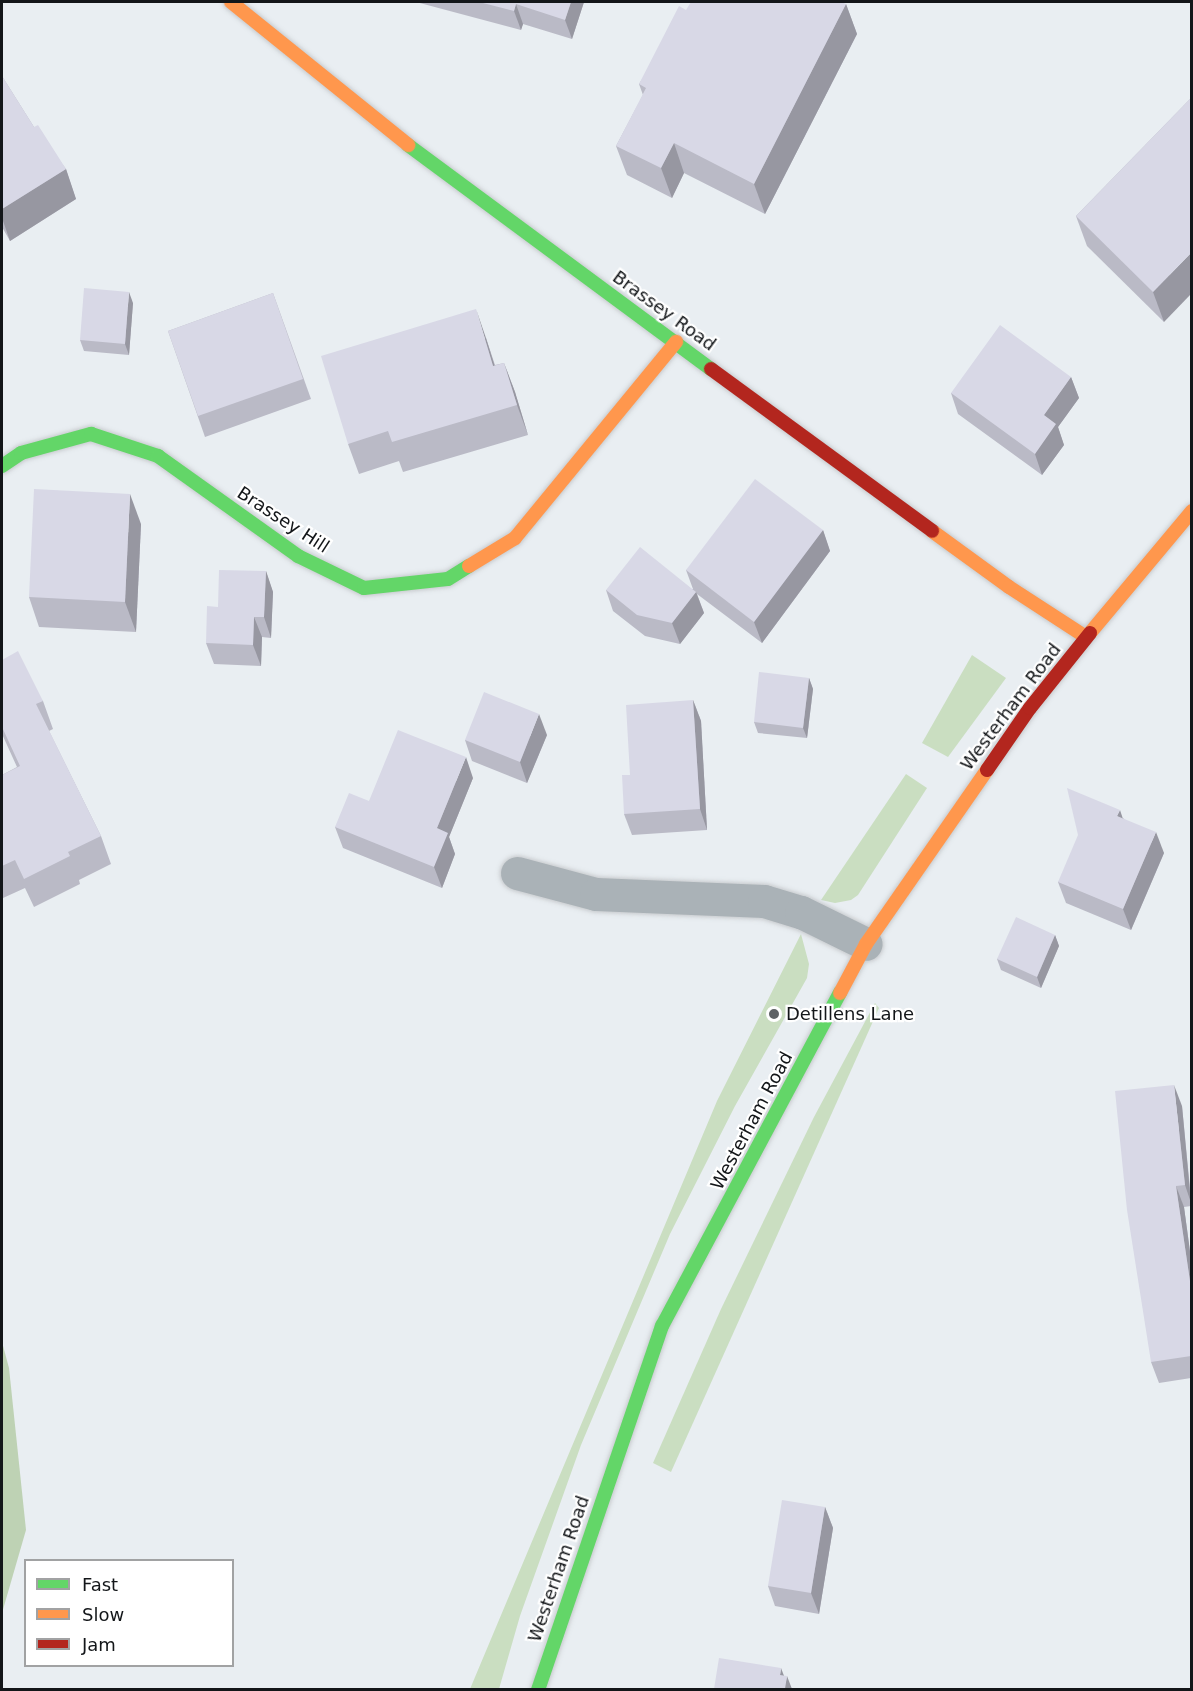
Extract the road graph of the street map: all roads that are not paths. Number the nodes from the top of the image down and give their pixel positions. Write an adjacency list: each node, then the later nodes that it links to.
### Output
1 (231, 2): 2 (street, Brassey Road)
2 (676, 342): 3 (street, Brassey Hill); 5 (street, Brassey Road)
3 (2, 466)
4 (1191, 511): 5 (street, Westerham Road)
5 (1086, 637): 7 (street, Westerham Road)
6 (517, 873): 7 (street)
7 (866, 945): 8 (street, Westerham Road)
8 (538, 1689)

